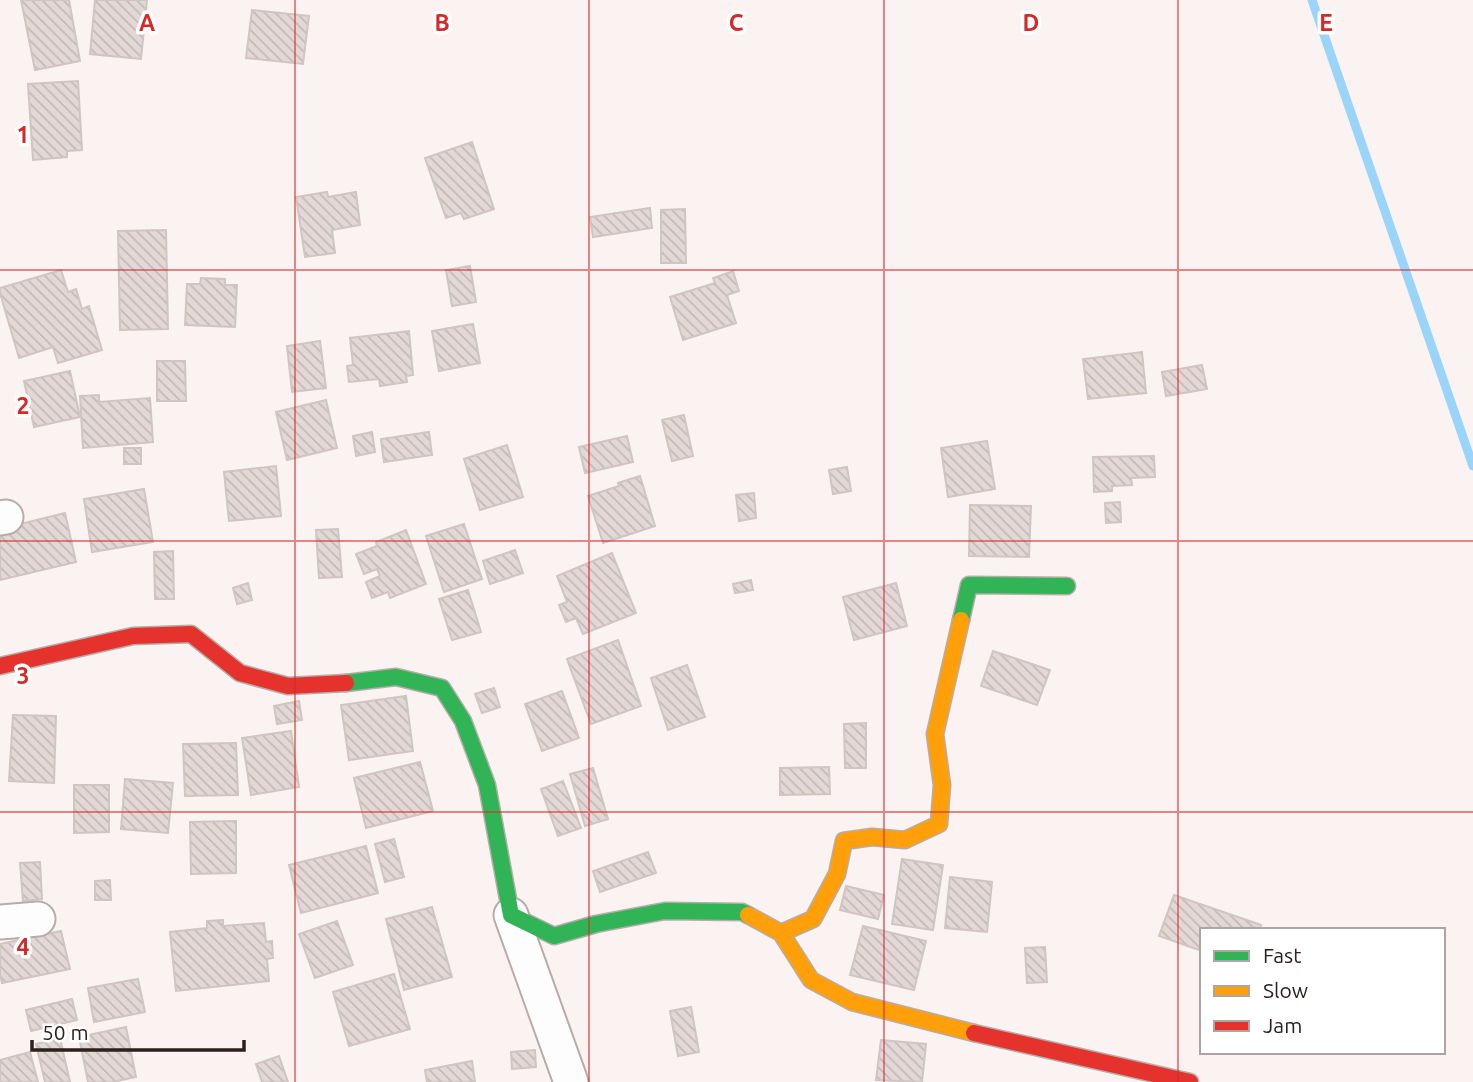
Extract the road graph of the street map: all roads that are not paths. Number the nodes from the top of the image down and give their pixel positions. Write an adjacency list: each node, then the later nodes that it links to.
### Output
1 (1067, 586): 6 (street)
2 (0, 666): 3 (street)
3 (511, 915): 6 (street); 7 (street)
4 (38, 919): 5 (street)
5 (0, 922)
6 (781, 933): 8 (street)
7 (571, 1082)
8 (1190, 1082)

